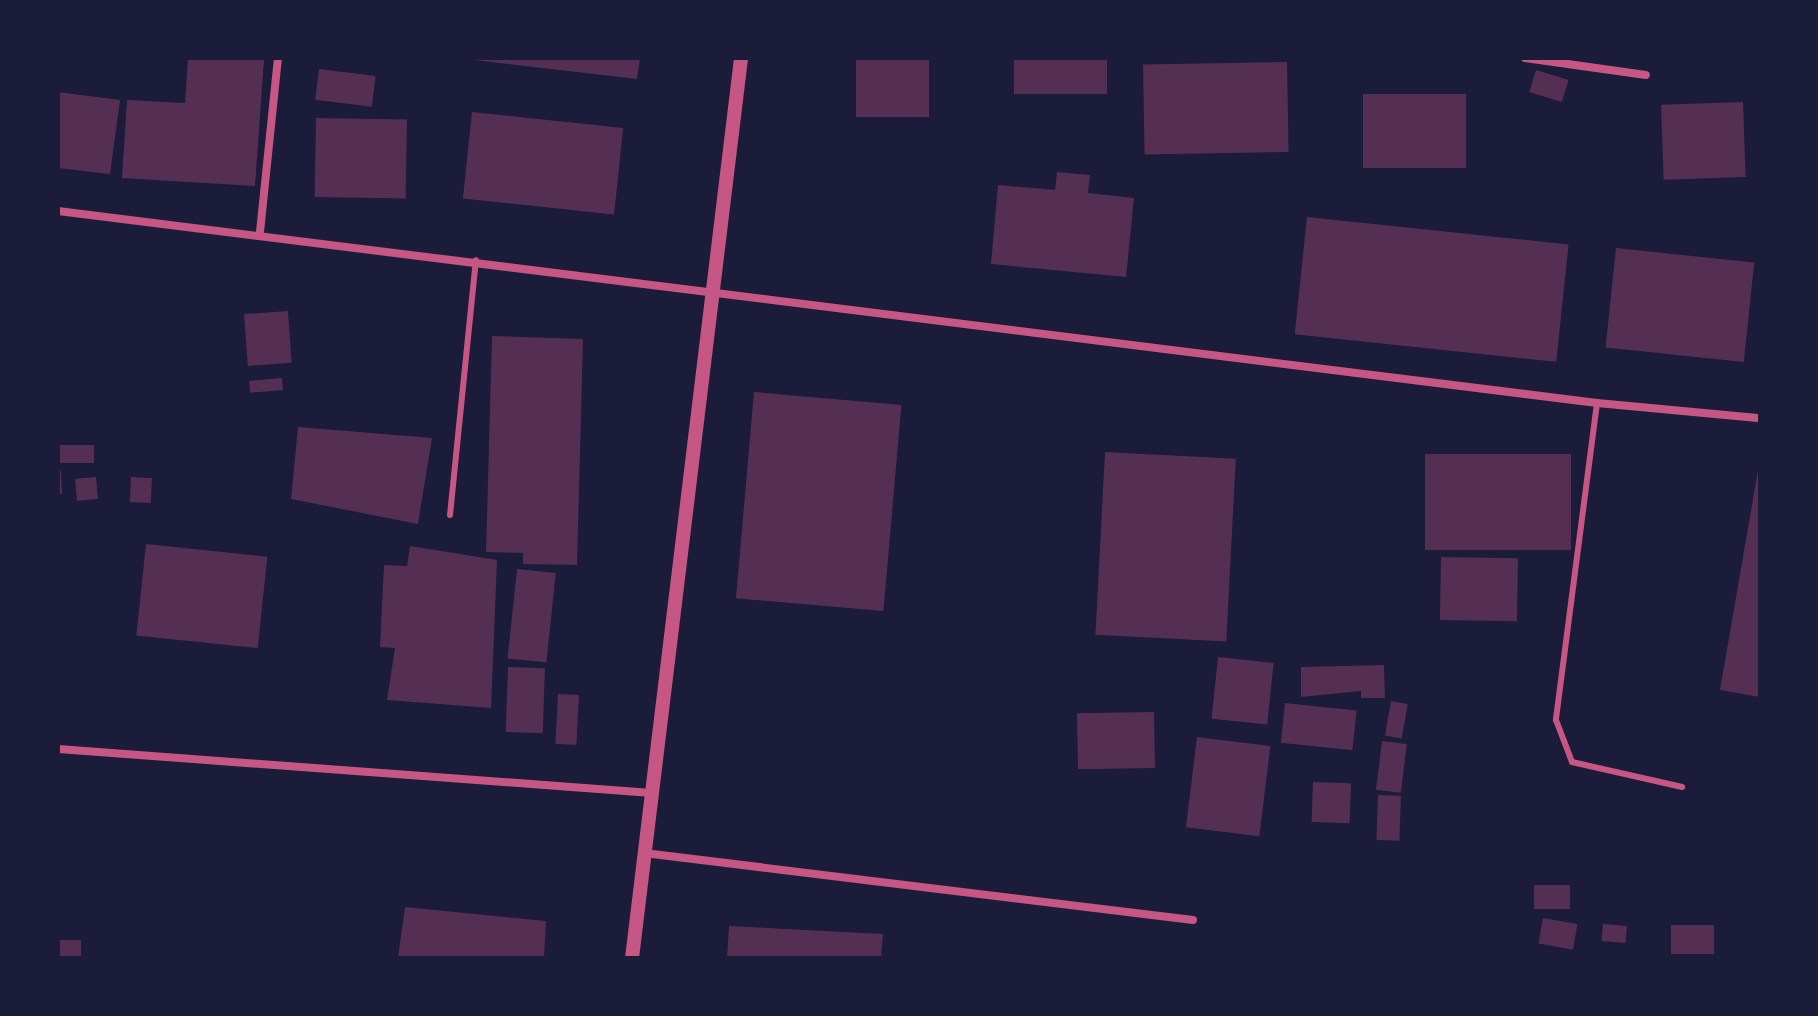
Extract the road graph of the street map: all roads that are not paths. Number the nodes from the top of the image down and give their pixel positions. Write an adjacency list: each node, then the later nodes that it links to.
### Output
1 (278, 58): 6 (street)
2 (741, 58): 8 (street)
3 (1525, 58): 4 (street)
4 (1646, 75)
5 (58, 211): 6 (street)
6 (260, 232): 7 (street)
7 (476, 260): 8 (street); 11 (lane)
8 (713, 290): 9 (street); 14 (street)
9 (1597, 403): 10 (street); 13 (lane)
10 (1760, 418)
11 (450, 515)
12 (58, 749): 14 (street)
13 (1682, 787)
14 (651, 793): 15 (street)
15 (644, 853): 16 (street); 17 (street)
16 (1193, 920)
17 (632, 958)

